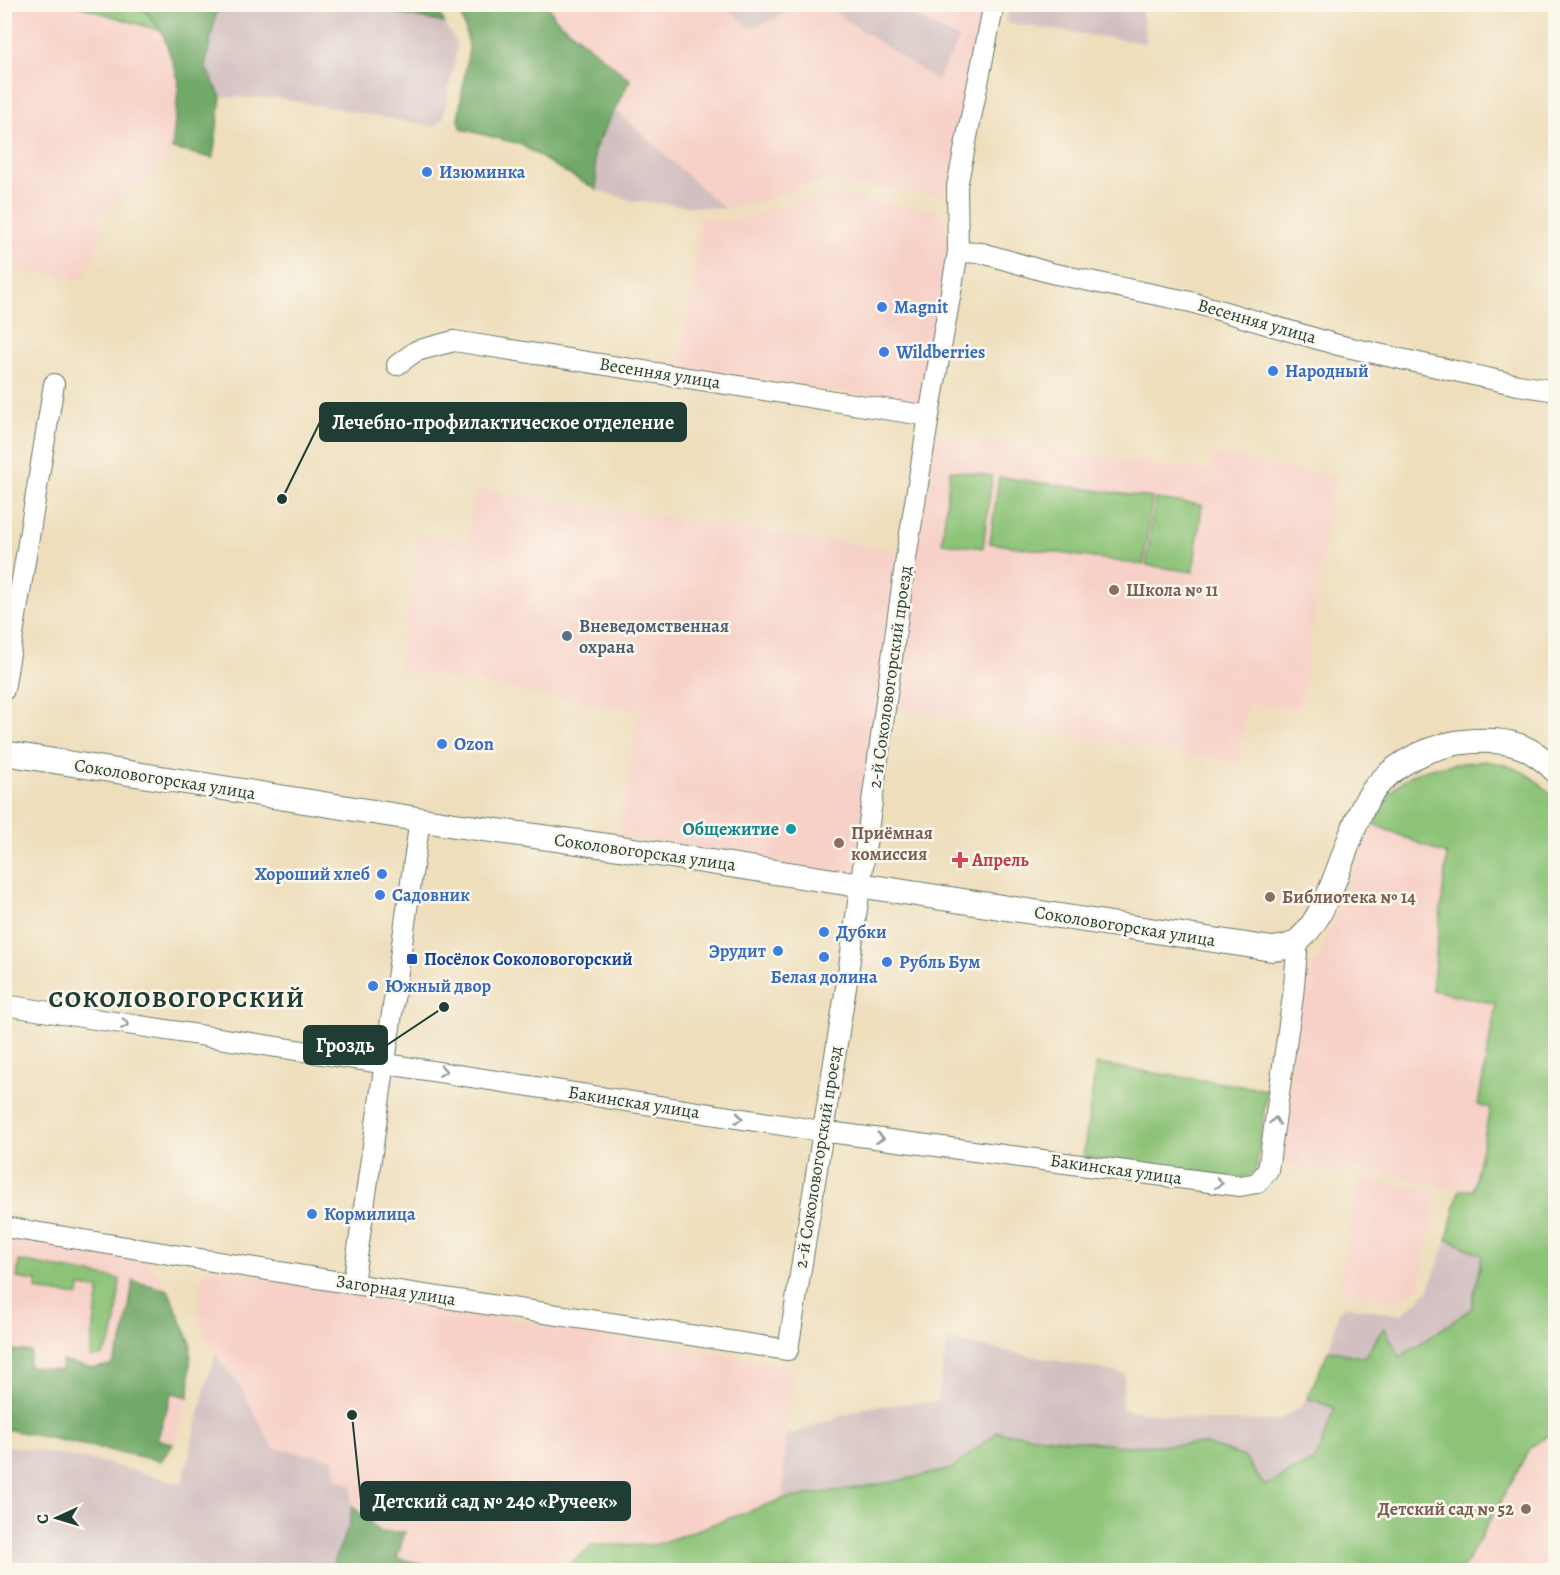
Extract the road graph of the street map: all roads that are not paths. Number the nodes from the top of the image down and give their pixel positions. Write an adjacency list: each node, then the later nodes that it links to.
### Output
1 (994, 4): 2 (street, 2-й Соколовогорский проезд)
2 (958, 252): 5 (street, Весенняя улица); 6 (street, 2-й Соколовогорский проезд)
3 (397, 365): 6 (street, Весенняя улица)
4 (54, 384): 7 (street)
5 (1556, 391)
6 (928, 416): 11 (street, 2-й Соколовогорский проезд)
7 (4, 690)
8 (4, 753): 10 (main road, Соколовогорская улица)
9 (1556, 771): 12 (main road)
10 (420, 819): 11 (main road, Соколовогорская улица); 14 (street)
11 (860, 885): 12 (main road, Соколовогорская улица); 15 (street, 2-й Соколовогорский проезд)
12 (1292, 944): 15 (street, Бакинская улица, one-way to 12)
13 (4, 1005): 14 (street, Бакинская улица, one-way to 14)
14 (385, 1063): 15 (street, Бакинская улица, one-way to 15); 17 (street)
15 (821, 1131): 18 (street, 2-й Соколовогорский проезд)
16 (4, 1227): 17 (street, Загорная улица)
17 (353, 1284): 18 (street, Загорная улица)
18 (788, 1350)

